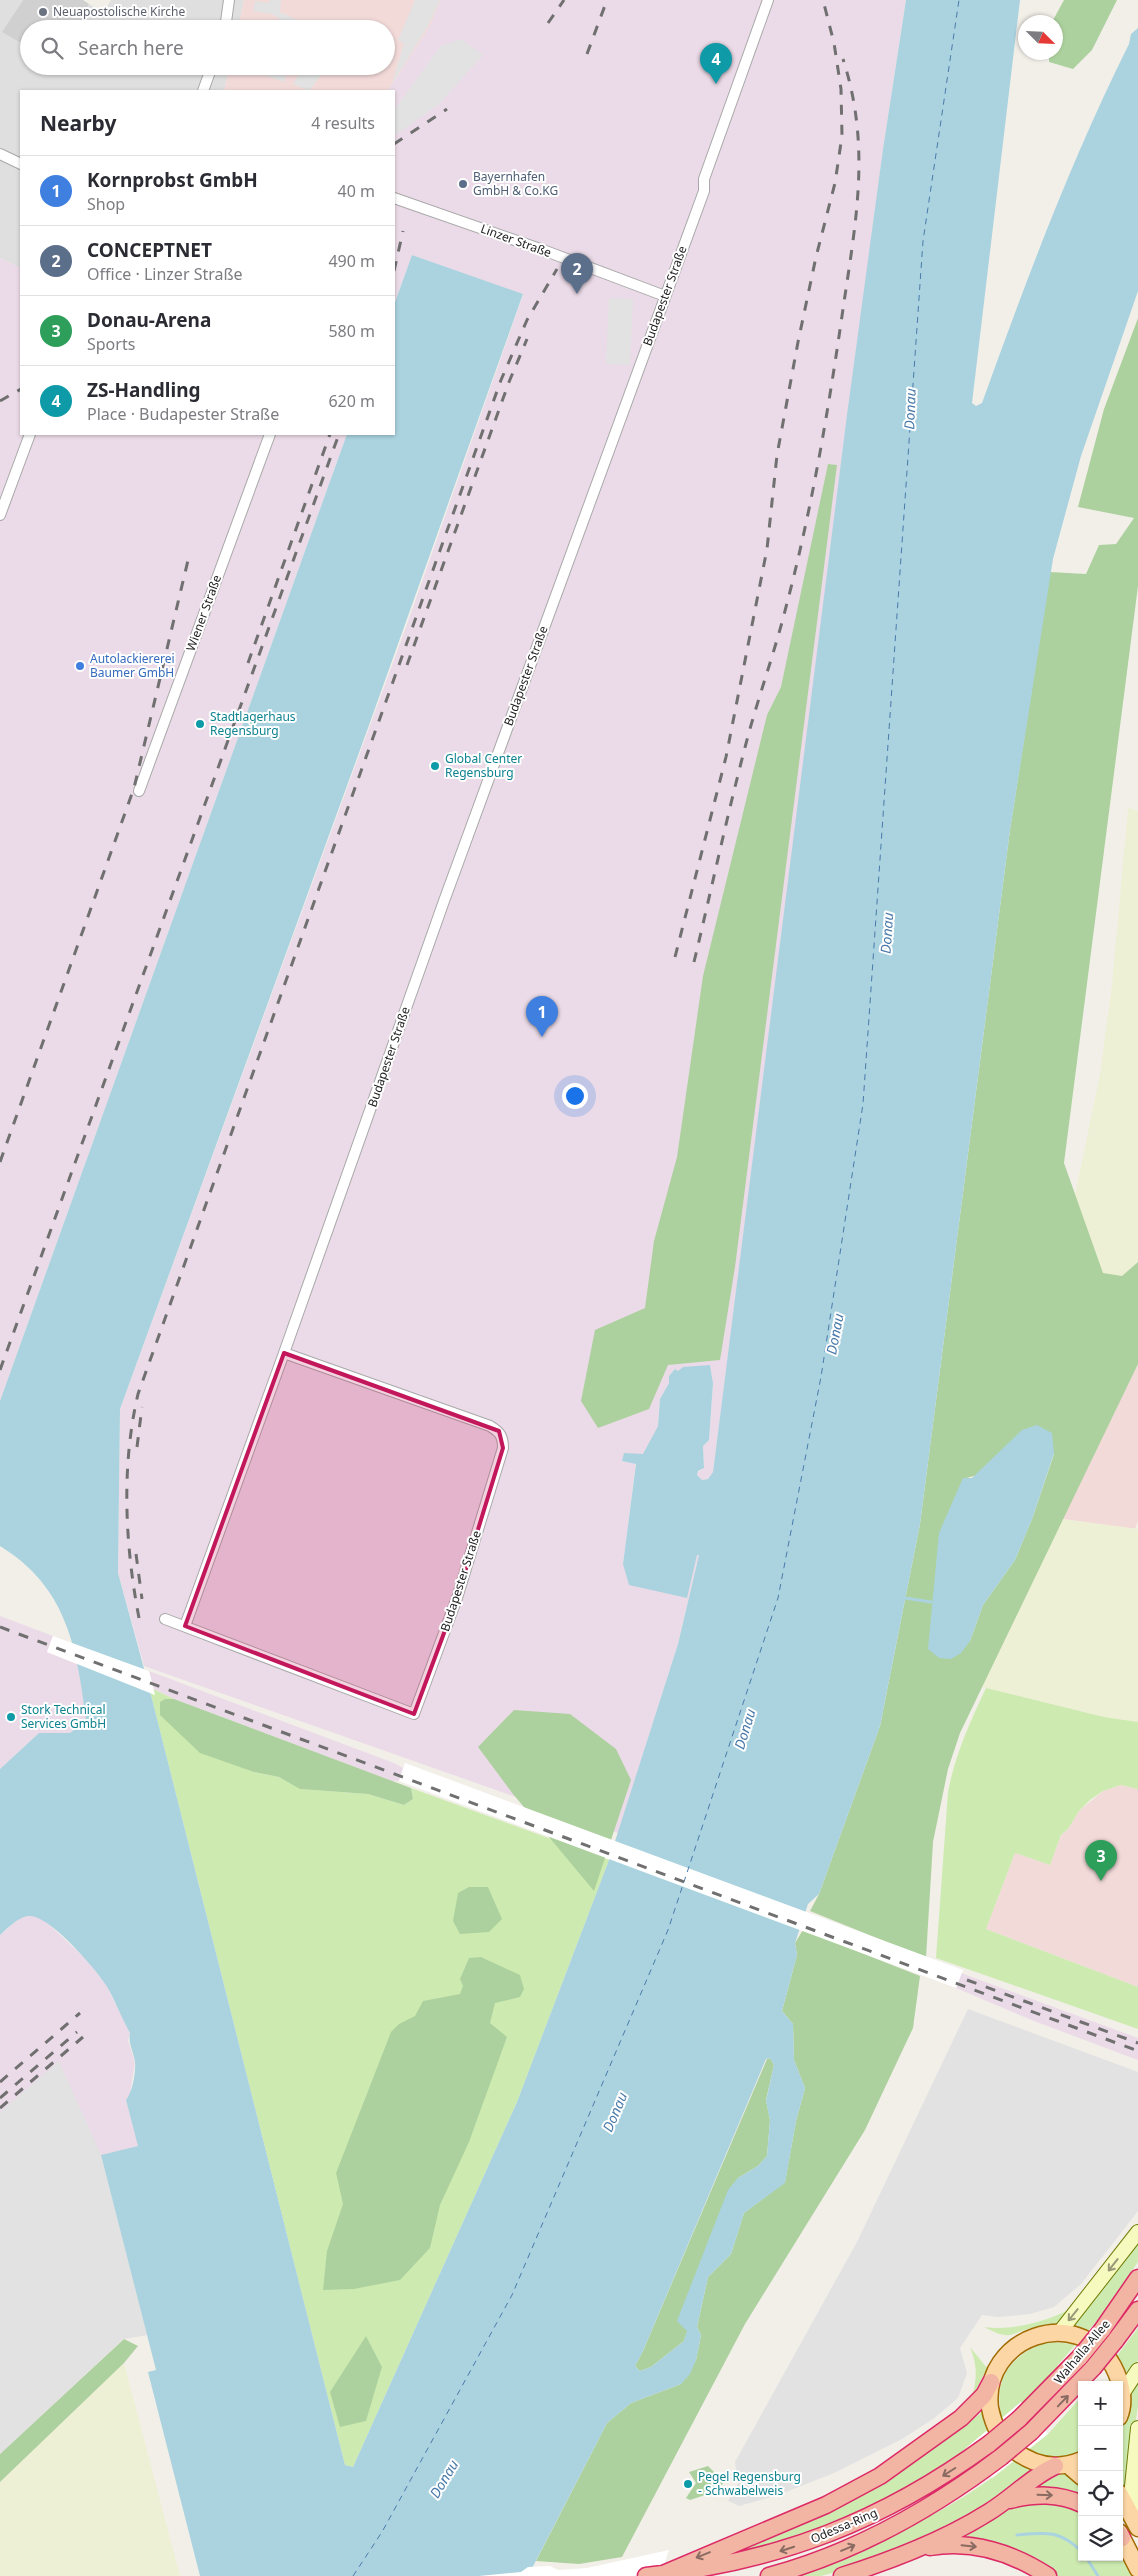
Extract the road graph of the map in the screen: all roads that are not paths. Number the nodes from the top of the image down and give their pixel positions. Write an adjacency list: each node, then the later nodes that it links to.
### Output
1 (229, 0): 3 (street)
2 (768, 0): 9 (street, Budapester Straße)
3 (226, 20)
4 (209, 75): 5 (street)
5 (203, 90)
6 (0, 154): 7 (street)
7 (20, 164)
8 (395, 198): 9 (street, Linzer Straße)
9 (664, 296): 14 (street, Budapester Straße)
10 (30, 435): 12 (street)
11 (270, 435): 13 (street, Wiener Straße)
12 (0, 515)
13 (139, 792)
14 (284, 1352): 16 (street, Budapester Straße); 16 (street, Budapester Straße)
15 (165, 1619): 16 (street, Budapester Straße)
16 (185, 1626)
17 (1138, 2232): 20 (main road, one-way to 20)
18 (1138, 2278): 25 (highway, Walhalla-Allee, bridge)
19 (1138, 2310): 27 (highway, Walhalla-Allee, one-way to 19, bridge)
20 (1059, 2332): 22 (main road); 23 (main road)
21 (1138, 2370): 24 (main road)
22 (1119, 2381)
23 (991, 2382): 28 (main road); 38 (highway, one-way to 38)
24 (1123, 2392)
25 (1019, 2419): 38 (highway, Odessa-Ring, one-way to 38, bridge)
26 (1138, 2428): 33 (main road)
27 (1031, 2432): 40 (highway, Odessa-Ring, one-way to 27, bridge)
28 (1068, 2464): 29 (main road); 30 (highway)
29 (1078, 2473)
30 (1008, 2500): 32 (highway, one-way to 32); 36 (highway)
31 (1123, 2500): 34 (main road)
32 (1078, 2503)
33 (1138, 2520)
34 (1138, 2528)
35 (1123, 2541): 37 (main road)
36 (921, 2548): 41 (highway); 42 (highway, one-way to 42)
37 (1138, 2569)
38 (663, 2574): 39 (highway, Odessa-Ring)
39 (646, 2576)
40 (769, 2576)
41 (842, 2576)
42 (1048, 2576)

